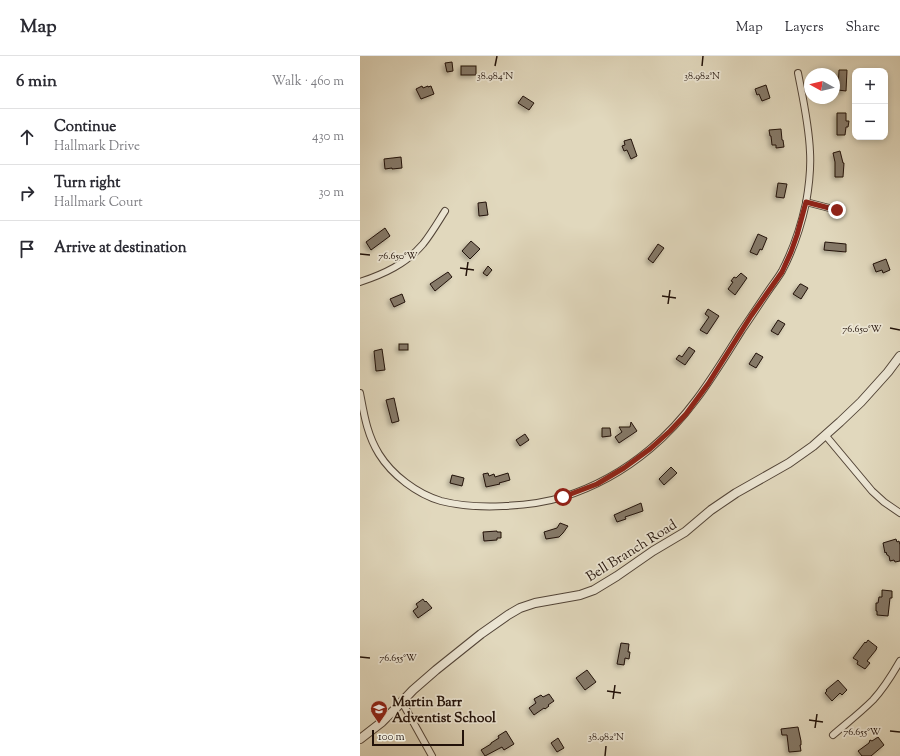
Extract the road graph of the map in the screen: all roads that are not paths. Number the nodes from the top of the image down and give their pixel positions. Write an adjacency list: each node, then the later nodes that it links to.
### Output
1 (798, 73): 2 (street)
2 (806, 202): 3 (street); 7 (street)
3 (837, 210)
4 (446, 211): 5 (street)
5 (360, 282)
6 (900, 356): 8 (street, Bell Branch Road)
7 (360, 393)
8 (826, 436): 9 (street); 11 (street, Bell Branch Road)
9 (900, 513)
10 (900, 661): 12 (street)
11 (402, 702): 13 (street, Bell Branch Road); 14 (street)
12 (834, 735)
13 (360, 738)
14 (432, 756)

